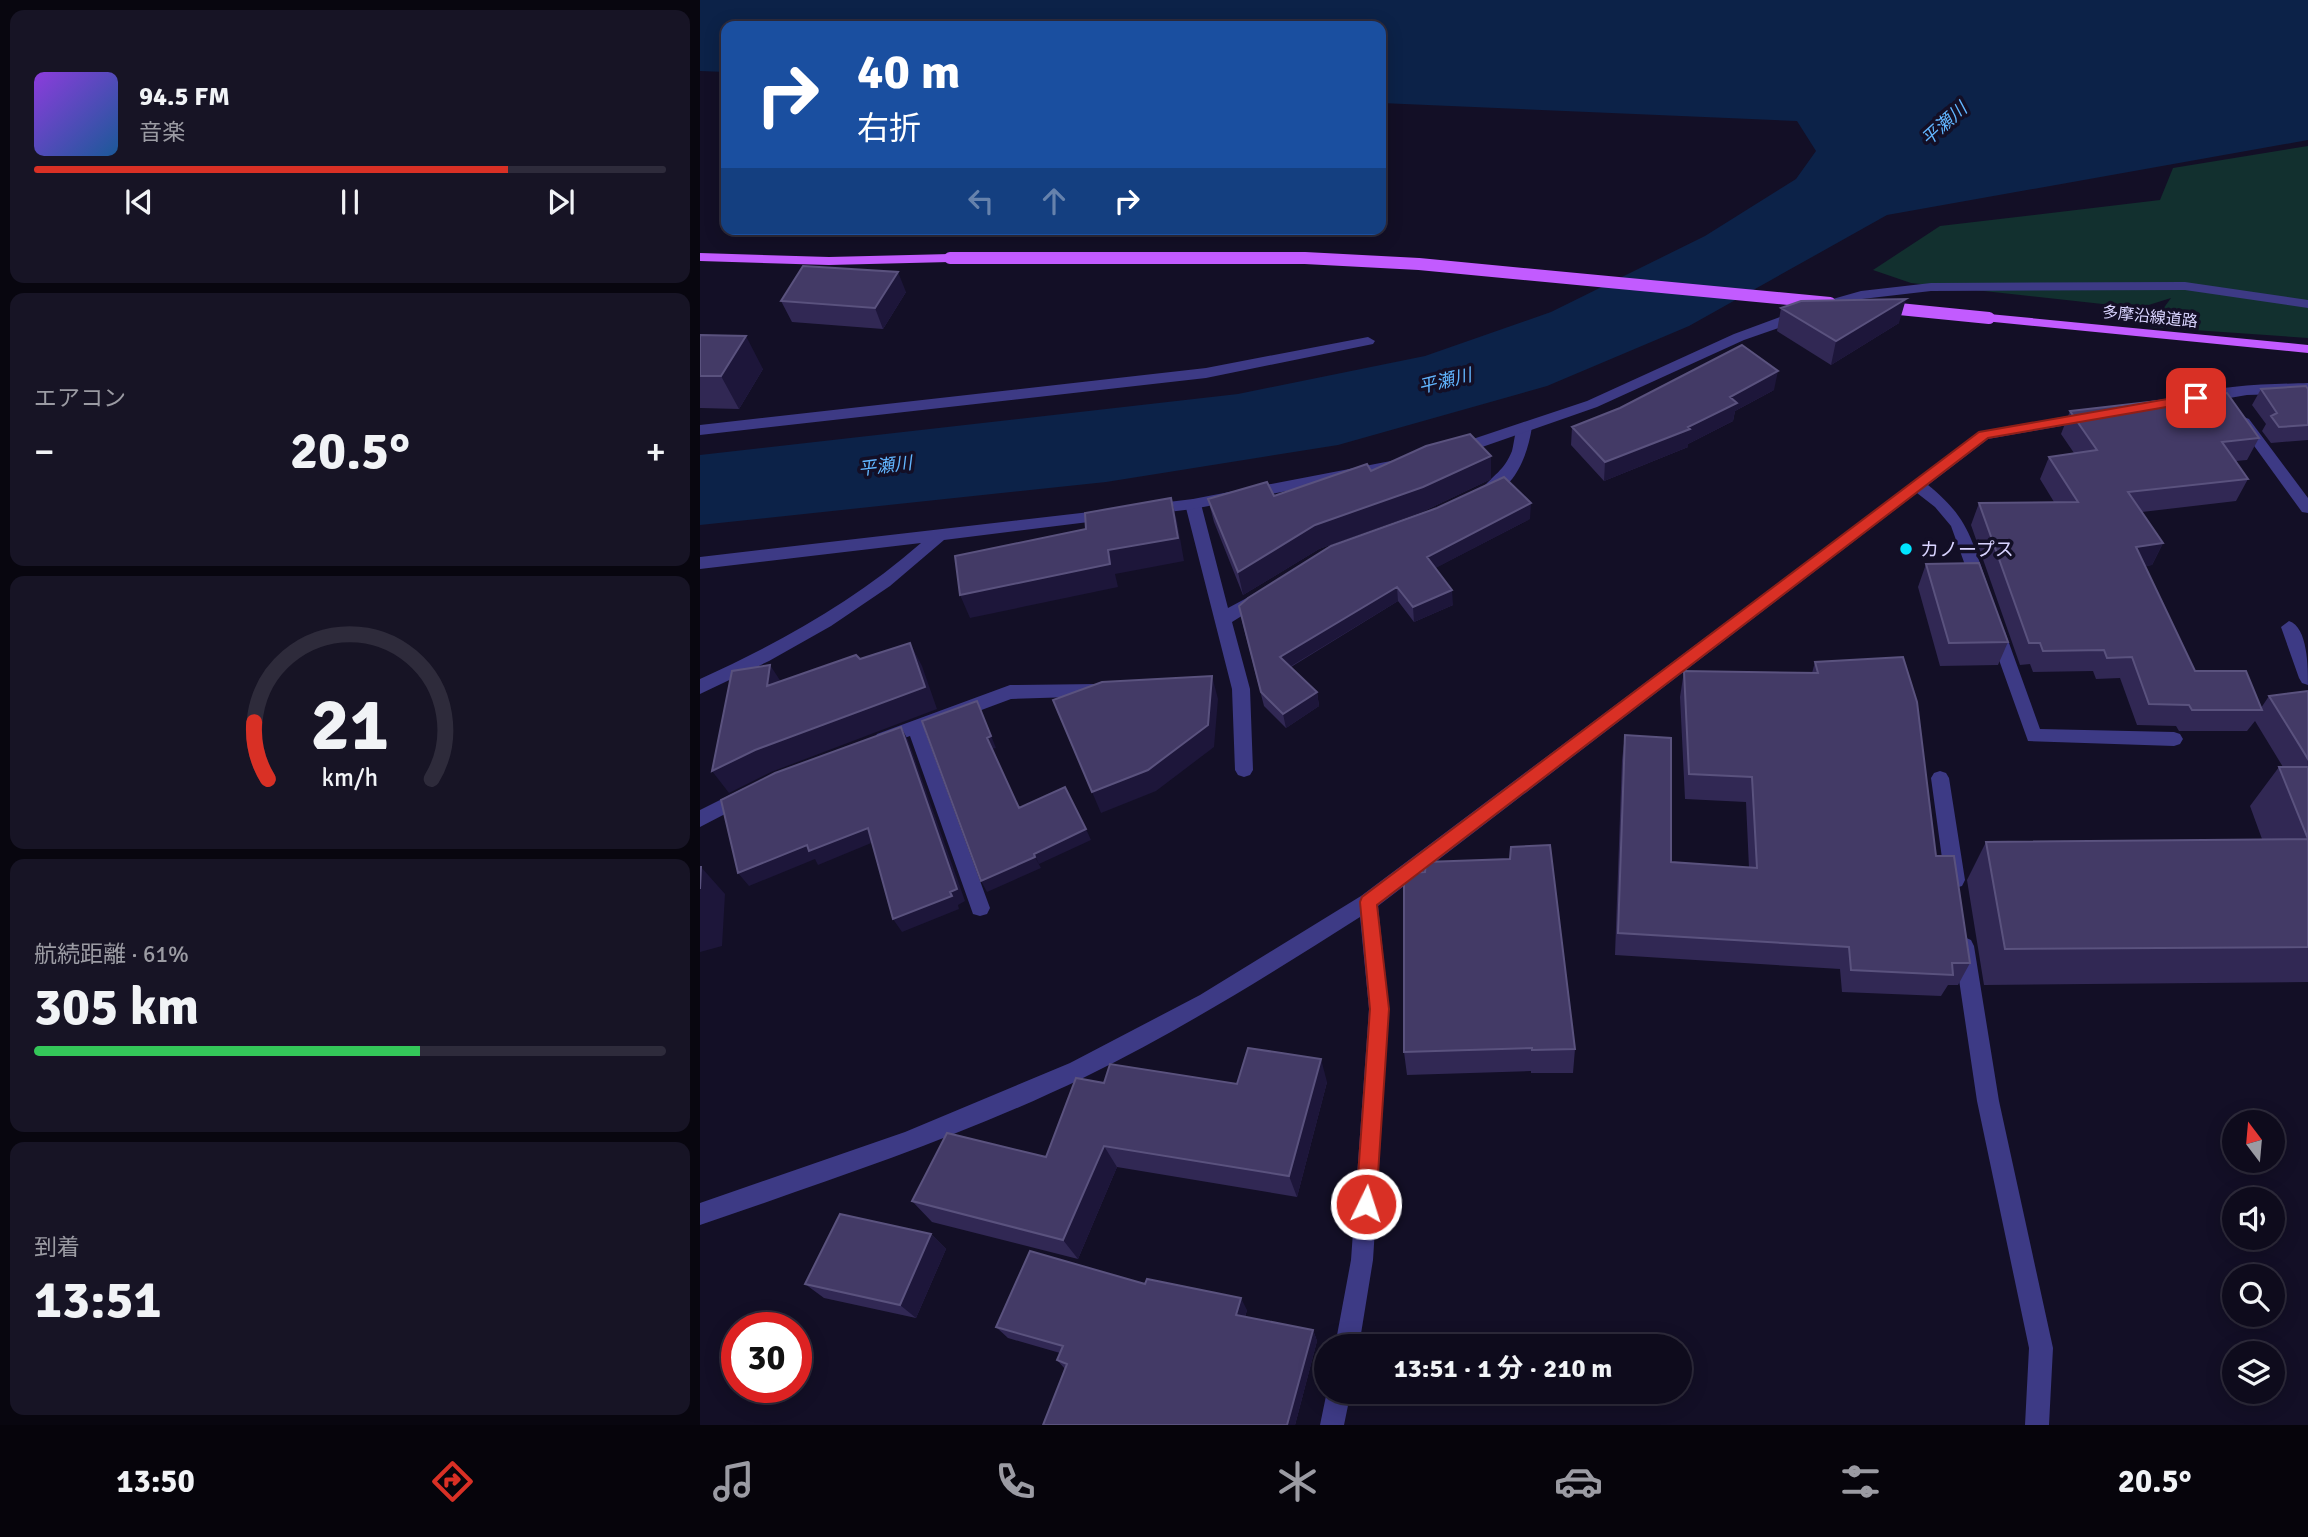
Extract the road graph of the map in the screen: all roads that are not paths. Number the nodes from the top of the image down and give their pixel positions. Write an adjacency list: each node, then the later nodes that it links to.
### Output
1 (700, 257): 4 (main road, 多摩沿線道路, bridge)
2 (2308, 304): 9 (street)
3 (1368, 341): 10 (street)
4 (2308, 349)
5 (2308, 388): 7 (street)
6 (2183, 401): 7 (street)
7 (2230, 404): 16 (street)
8 (2104, 414): 13 (street)
9 (1525, 427): 11 (street); 14 (street)
10 (700, 430)
11 (1438, 455)
12 (1412, 462): 15 (street)
13 (1917, 485): 26 (street); 33 (street)
14 (1477, 496)
15 (1193, 504): 17 (street); 20 (street)
16 (2307, 508)
17 (938, 536): 18 (street); 23 (street)
18 (700, 563)
19 (1268, 591): 20 (street)
20 (1222, 620): 28 (street)
21 (2289, 628): 22 (street)
22 (2308, 678)
23 (700, 687)
24 (1119, 691): 25 (street)
25 (915, 727): 27 (street); 34 (street)
26 (2174, 739)
27 (865, 746)
28 (1244, 770)
29 (1940, 778): 32 (street)
30 (756, 790): 31 (street)
31 (700, 819)
32 (1958, 900)
33 (1368, 902): 36 (street); 37 (street)
34 (980, 908)
35 (1961, 927): 40 (street)
36 (700, 1214)
37 (1349, 1334)
38 (1336, 1404): 39 (street)
39 (1332, 1425)
40 (2037, 1425)

